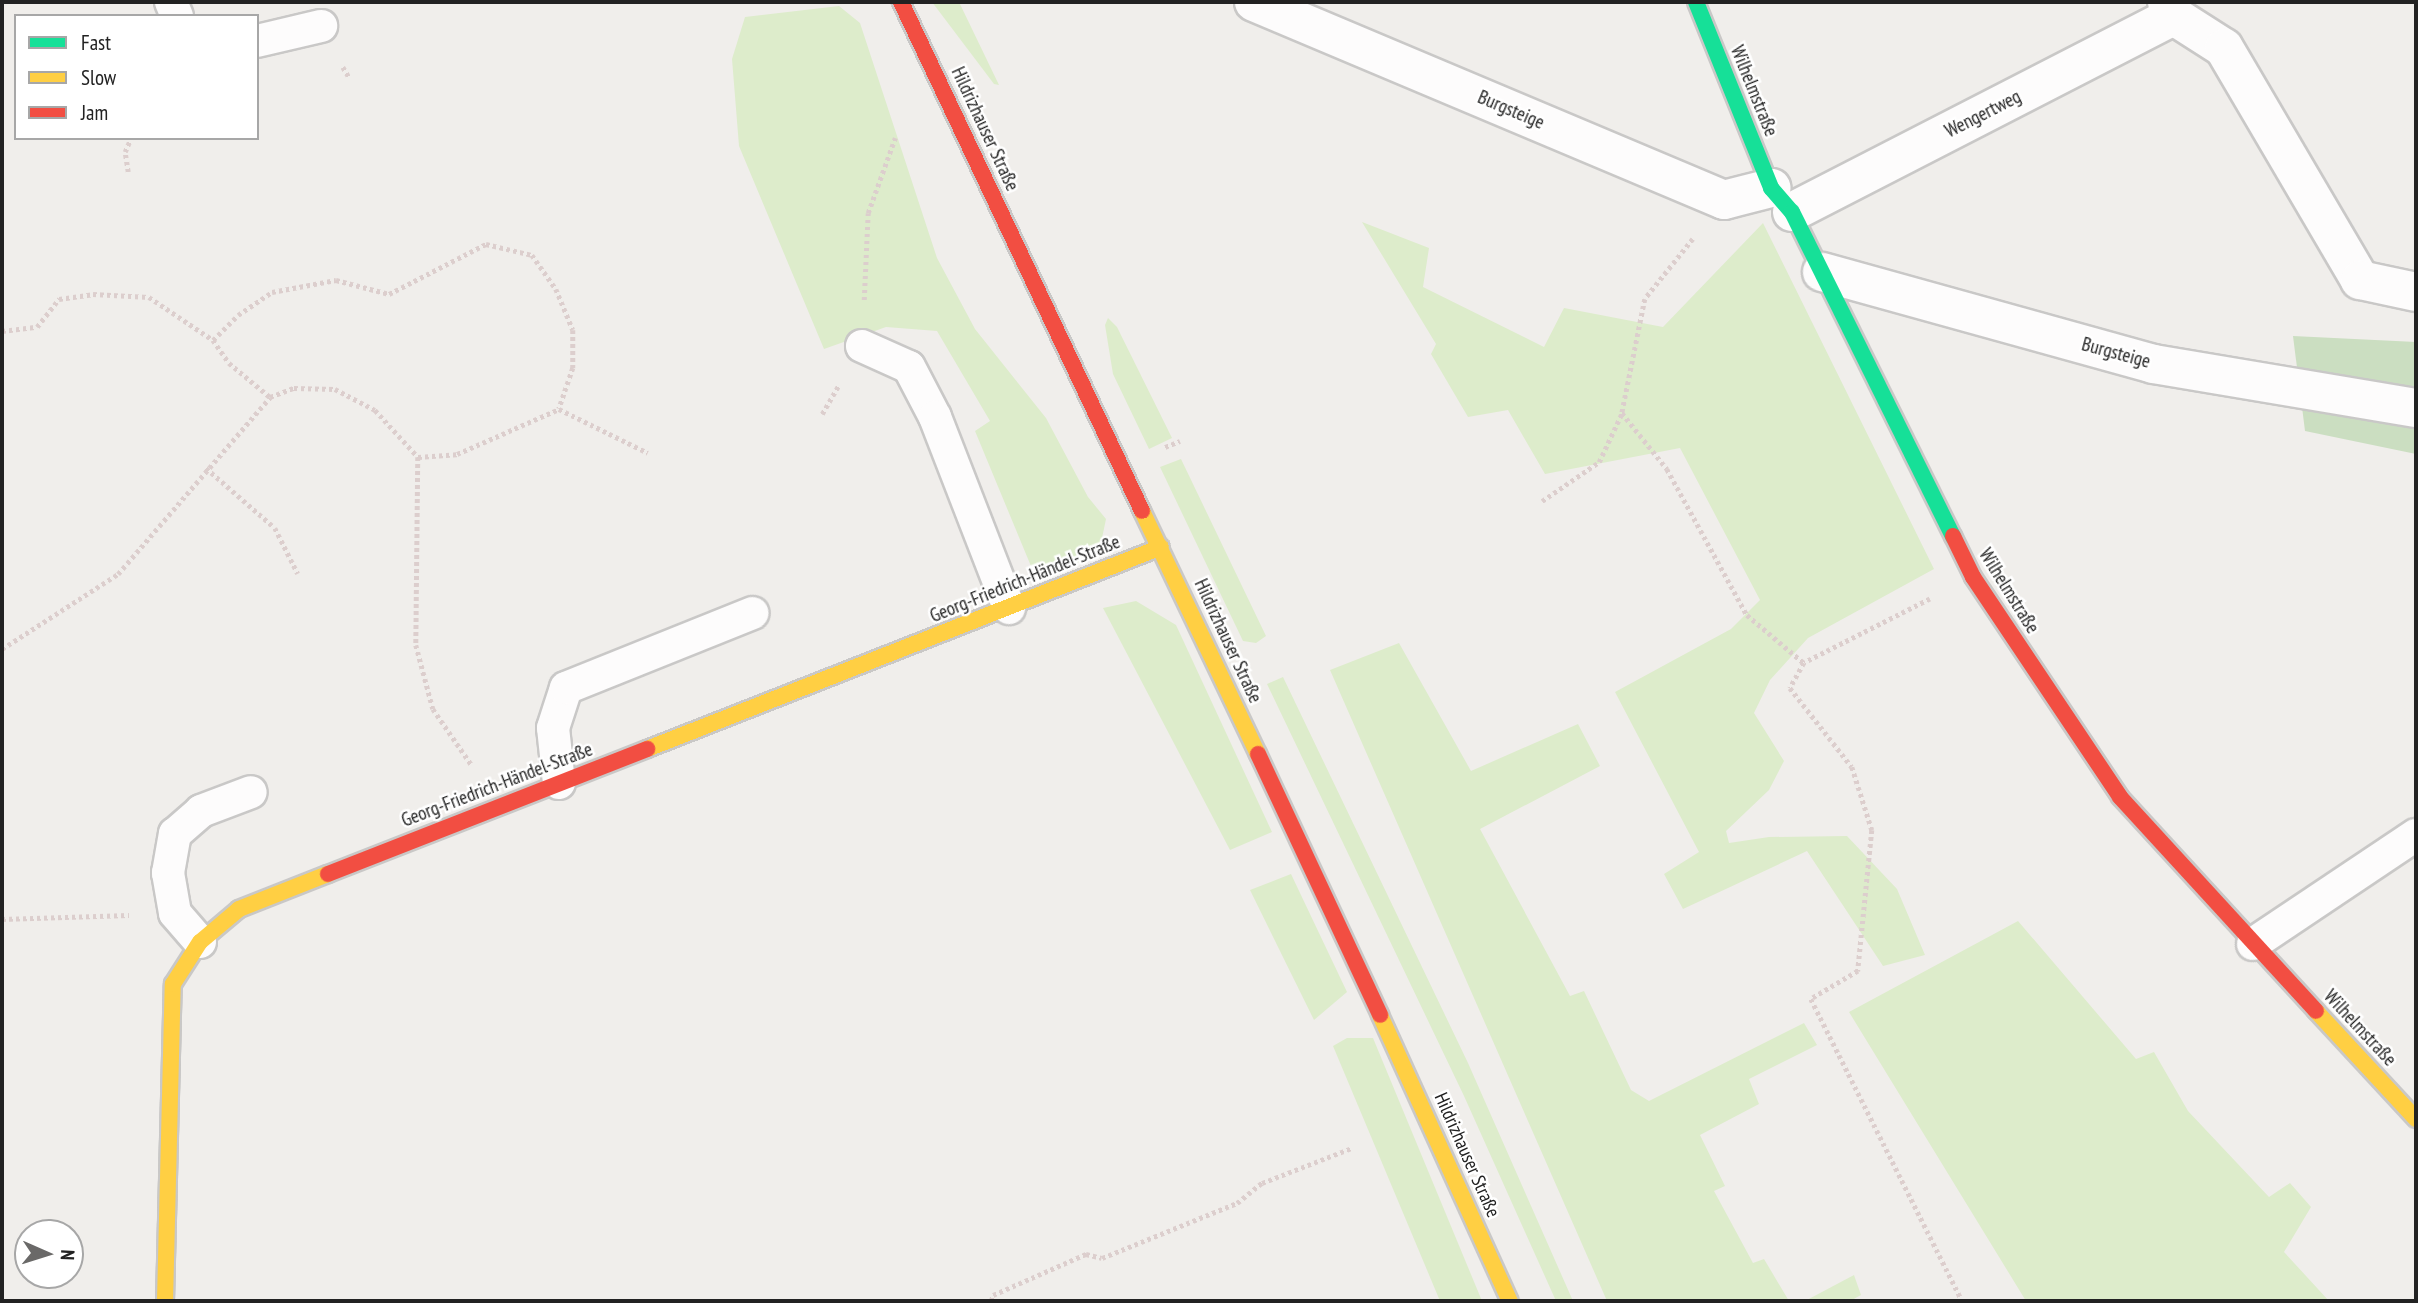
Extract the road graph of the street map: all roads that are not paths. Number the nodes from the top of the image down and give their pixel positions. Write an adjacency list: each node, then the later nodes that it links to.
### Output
1 (901, 2): 12 (street, Hildrizhauser Straße)
2 (1254, 2): 7 (street, Burgsteige)
3 (1696, 2): 7 (street, Wilhelmstraße)
4 (2170, 9): 7 (street, Wengertweg); 9 (street, Wengertweg)
5 (321, 26): 6 (lane)
6 (259, 41)
7 (1781, 200): 8 (street, Wilhelmstraße)
8 (1822, 272): 11 (street, Burgsteige); 19 (street, Wilhelmstraße)
9 (2416, 292)
10 (862, 346): 13 (lane)
11 (2416, 408)
12 (1161, 547): 13 (street, Georg-Friedrich-Händel-Straße); 22 (street, Hildrizhauser Straße)
13 (1009, 608): 15 (street, Georg-Friedrich-Händel-Straße)
14 (753, 612): 15 (lane)
15 (559, 783): 18 (street, Georg-Friedrich-Händel-Straße)
16 (251, 792): 18 (lane)
17 (2416, 835): 19 (lane)
18 (201, 942): 21 (street, Georg-Friedrich-Händel-Straße)
19 (2253, 944): 20 (street, Wilhelmstraße)
20 (2416, 1119)
21 (165, 1301)
22 (1510, 1301)

